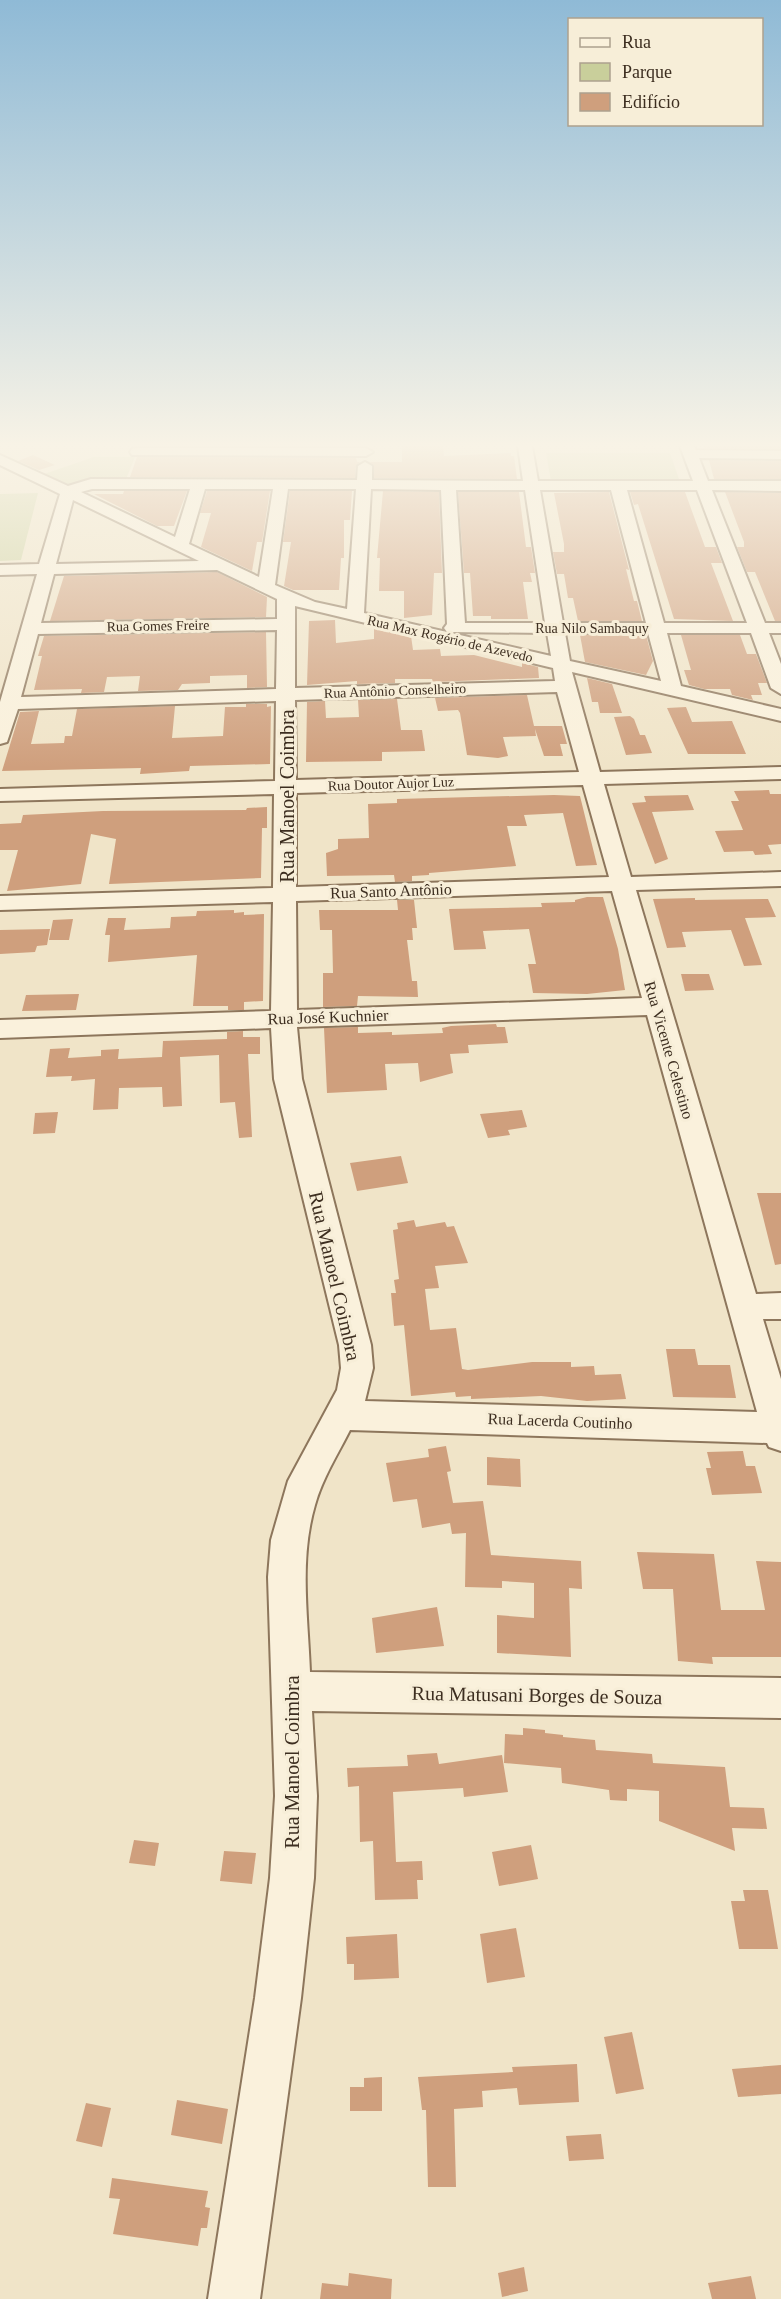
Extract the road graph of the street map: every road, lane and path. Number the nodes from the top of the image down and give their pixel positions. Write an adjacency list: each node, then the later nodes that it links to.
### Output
1 (50, 553): 10 (street)
2 (195, 553): 9 (street, Rua Max Rogério de Azevedo)
3 (271, 553): 12 (street)
4 (359, 553): 14 (street)
5 (452, 553): 17 (street)
6 (543, 553): 18 (street, Rua Vicente Celestino)
7 (636, 553): 19 (street)
8 (729, 553): 20 (street)
9 (220, 566): 10 (street); 12 (street, Rua Max Rogério de Azevedo)
10 (46, 569): 11 (street); 22 (street)
11 (0, 570)
12 (266, 587): 13 (street, Rua Max Rogério de Azevedo)
13 (286, 597): 14 (street, Rua Max Rogério de Azevedo); 15 (street, Rua Manoel Coimbra)
14 (355, 617): 16 (street, Rua Max Rogério de Azevedo)
15 (286, 624): 22 (street, Rua Gomes Freire); 27 (street, Rua Manoel Coimbra)
16 (403, 628): 17 (street, Rua Nilo Sambaquy); 23 (street, Rua Max Rogério de Azevedo)
17 (456, 628): 18 (street, Rua Nilo Sambaquy)
18 (554, 628): 19 (street, Rua Nilo Sambaquy); 23 (street, Rua Vicente Celestino)
19 (656, 628): 20 (street, Rua Nilo Sambaquy); 26 (street)
20 (758, 628): 21 (street, Rua Nilo Sambaquy); 25 (street)
21 (781, 628)
22 (30, 629): 28 (street)
23 (560, 664): 24 (street, Rua Vicente Celestino); 26 (street, Rua Max Rogério de Azevedo)
24 (565, 686): 27 (street, Rua Antônio Conselheiro); 32 (street, Rua Vicente Celestino)
25 (781, 688)
26 (673, 691): 29 (street, Rua Max Rogério de Azevedo)
27 (287, 695): 28 (street, Rua Antônio Conselheiro); 33 (street, Rua Manoel Coimbra)
28 (10, 703): 30 (street)
29 (781, 715)
30 (0, 738)
31 (781, 773): 32 (street, Rua Doutor Aujor Luz)
32 (591, 778): 33 (street, Rua Doutor Aujor Luz); 36 (street, Rua Vicente Celestino)
33 (287, 787): 34 (street, Rua Doutor Aujor Luz); 37 (street, Rua Manoel Coimbra)
34 (0, 795)
35 (781, 879): 36 (street, Rua Santo Antônio)
36 (621, 884): 37 (street, Rua Santo Antônio); 39 (street, Rua Vicente Celestino)
37 (286, 894): 38 (street, Rua Santo Antônio); 40 (street, Rua Manoel Coimbra)
38 (0, 903)
39 (656, 1006): 40 (street, Rua José Kuchnier); 42 (street, Rua Vicente Celestino)
40 (284, 1019): 41 (street, Rua José Kuchnier); 44 (street, Rua Manoel Coimbra)
41 (0, 1029)
42 (743, 1306): 43 (street); 45 (street, Rua Vicente Celestino)
43 (781, 1306)
44 (342, 1415): 45 (street, Rua Lacerda Coutinho); 46 (street, Rua Manoel Coimbra)
45 (780, 1432)
46 (294, 1691): 47 (street, Rua Matusani Borges de Souza); 48 (street, Rua Manoel Coimbra)
47 (781, 1698)
48 (234, 2299)

